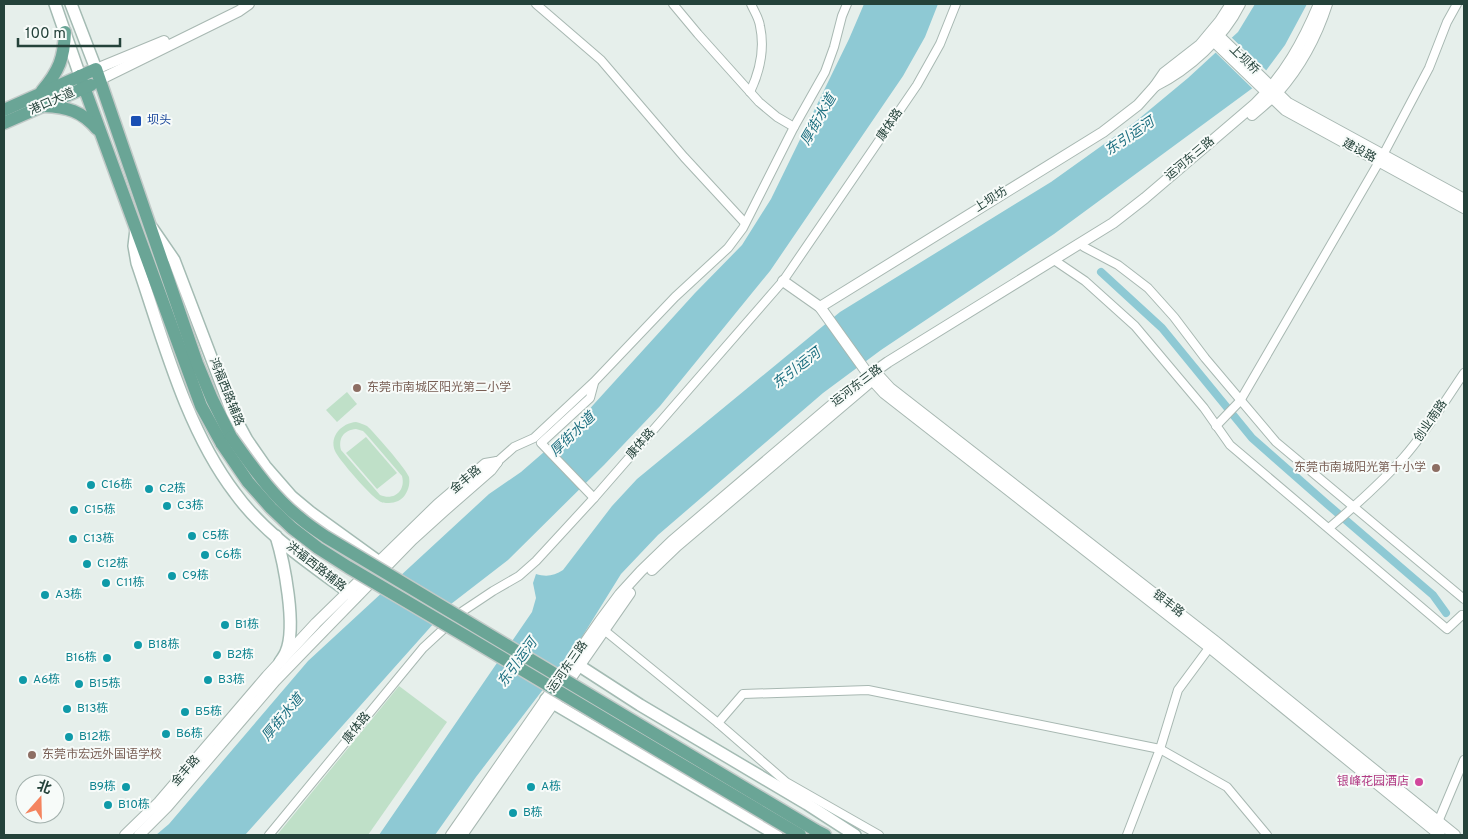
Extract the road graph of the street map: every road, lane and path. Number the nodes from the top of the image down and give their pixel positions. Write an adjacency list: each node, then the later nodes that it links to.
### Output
1 (55, 4): 14 (main road)
2 (71, 4): 16 (main road)
3 (249, 4): 16 (street)
4 (536, 4): 28 (street)
5 (673, 4): 19 (street)
6 (751, 4): 19 (street)
7 (847, 4): 23 (street)
8 (956, 4): 33 (street, 康体路)
9 (1231, 4): 15 (street, 上坝坊)
10 (1240, 4): 15 (street, 上坝坊)
11 (1319, 4): 18 (street, 运河东三路)
12 (1327, 4): 18 (street, 运河东三路)
13 (1458, 4): 25 (street)
14 (65, 32): 17 (main road); 20 (main road)
15 (1216, 38): 18 (street, 上坝桥); 34 (street, 上坝坊)
16 (97, 75): 17 (main road, 港口大道); 29 (main road)
17 (82, 82): 20 (main road, 港口大道); 24 (main road)
18 (1269, 89): 25 (street, 建设路); 31 (street, 运河东三路); 32 (street, 运河东三路)
19 (750, 92): 23 (street)
20 (40, 100): 21 (main road, 港口大道); 22 (main road, 港口大道); 24 (main road)
21 (4, 110)
22 (4, 123)
23 (794, 127): 28 (street)
24 (102, 135): 30 (main road)
25 (1382, 159): 26 (street, 建设路); 27 (street, 建设路); 38 (street)
26 (1464, 199)
27 (1464, 208)
28 (745, 223): 37 (street)
29 (151, 227): 40 (main road); 46 (main road, 鸿福西路辅路)
30 (136, 229): 40 (main road); 45 (main road)
31 (1084, 248): 32 (street, 运河东三路); 38 (street)
32 (1056, 261): 36 (street, 运河东三路); 39 (street)
33 (783, 281): 34 (street, 银丰路); 42 (street, 康体路)
34 (820, 307): 36 (street, 银丰路)
35 (1464, 373): 43 (street, 创业南路)
36 (874, 377): 50 (street, 运河东三路); 51 (street, 银丰路); 53 (street, 运河东三路)
37 (594, 382): 41 (street); 42 (street)
38 (1240, 401): 39 (street); 43 (street)
39 (1219, 423): 44 (street)
40 (226, 441): 59 (main road, bridge); 66 (main road, bridge)
41 (497, 462): 46 (street, 金丰路)
42 (594, 498): 62 (street, 康体路)
43 (1354, 506): 44 (street, 创业南路); 48 (street)
44 (1331, 526): 49 (street)
45 (276, 536): 47 (main road, 洪福西路辅路); 52 (main road)
46 (382, 564): 47 (street, 金丰路)
47 (352, 594): 52 (street, 金丰路); 61 (street, 金丰路)
48 (1464, 599)
49 (1463, 615)
50 (604, 630): 53 (street, 运河东三路); 55 (street)
51 (1212, 644): 56 (street); 58 (street, 银丰路); 71 (street, 银丰路)
52 (280, 662): 60 (street, 金丰路)
53 (575, 663): 54 (street, 运河东三路); 67 (main road)
54 (549, 701): 63 (street, 运河东三路); 64 (street, 运河东三路); 65 (main road)
55 (718, 723): 56 (street); 68 (street)
56 (1160, 749): 69 (street); 70 (street)
57 (1464, 760): 58 (street)
58 (1438, 822): 72 (street, 银丰路)
59 (820, 832)
60 (125, 835)
61 (139, 835)
62 (269, 835)
63 (451, 835)
64 (462, 835)
65 (777, 835)
66 (800, 835)
67 (855, 835)
68 (879, 835)
69 (1126, 835)
70 (1267, 835)
71 (1440, 835)
72 (1455, 835)

